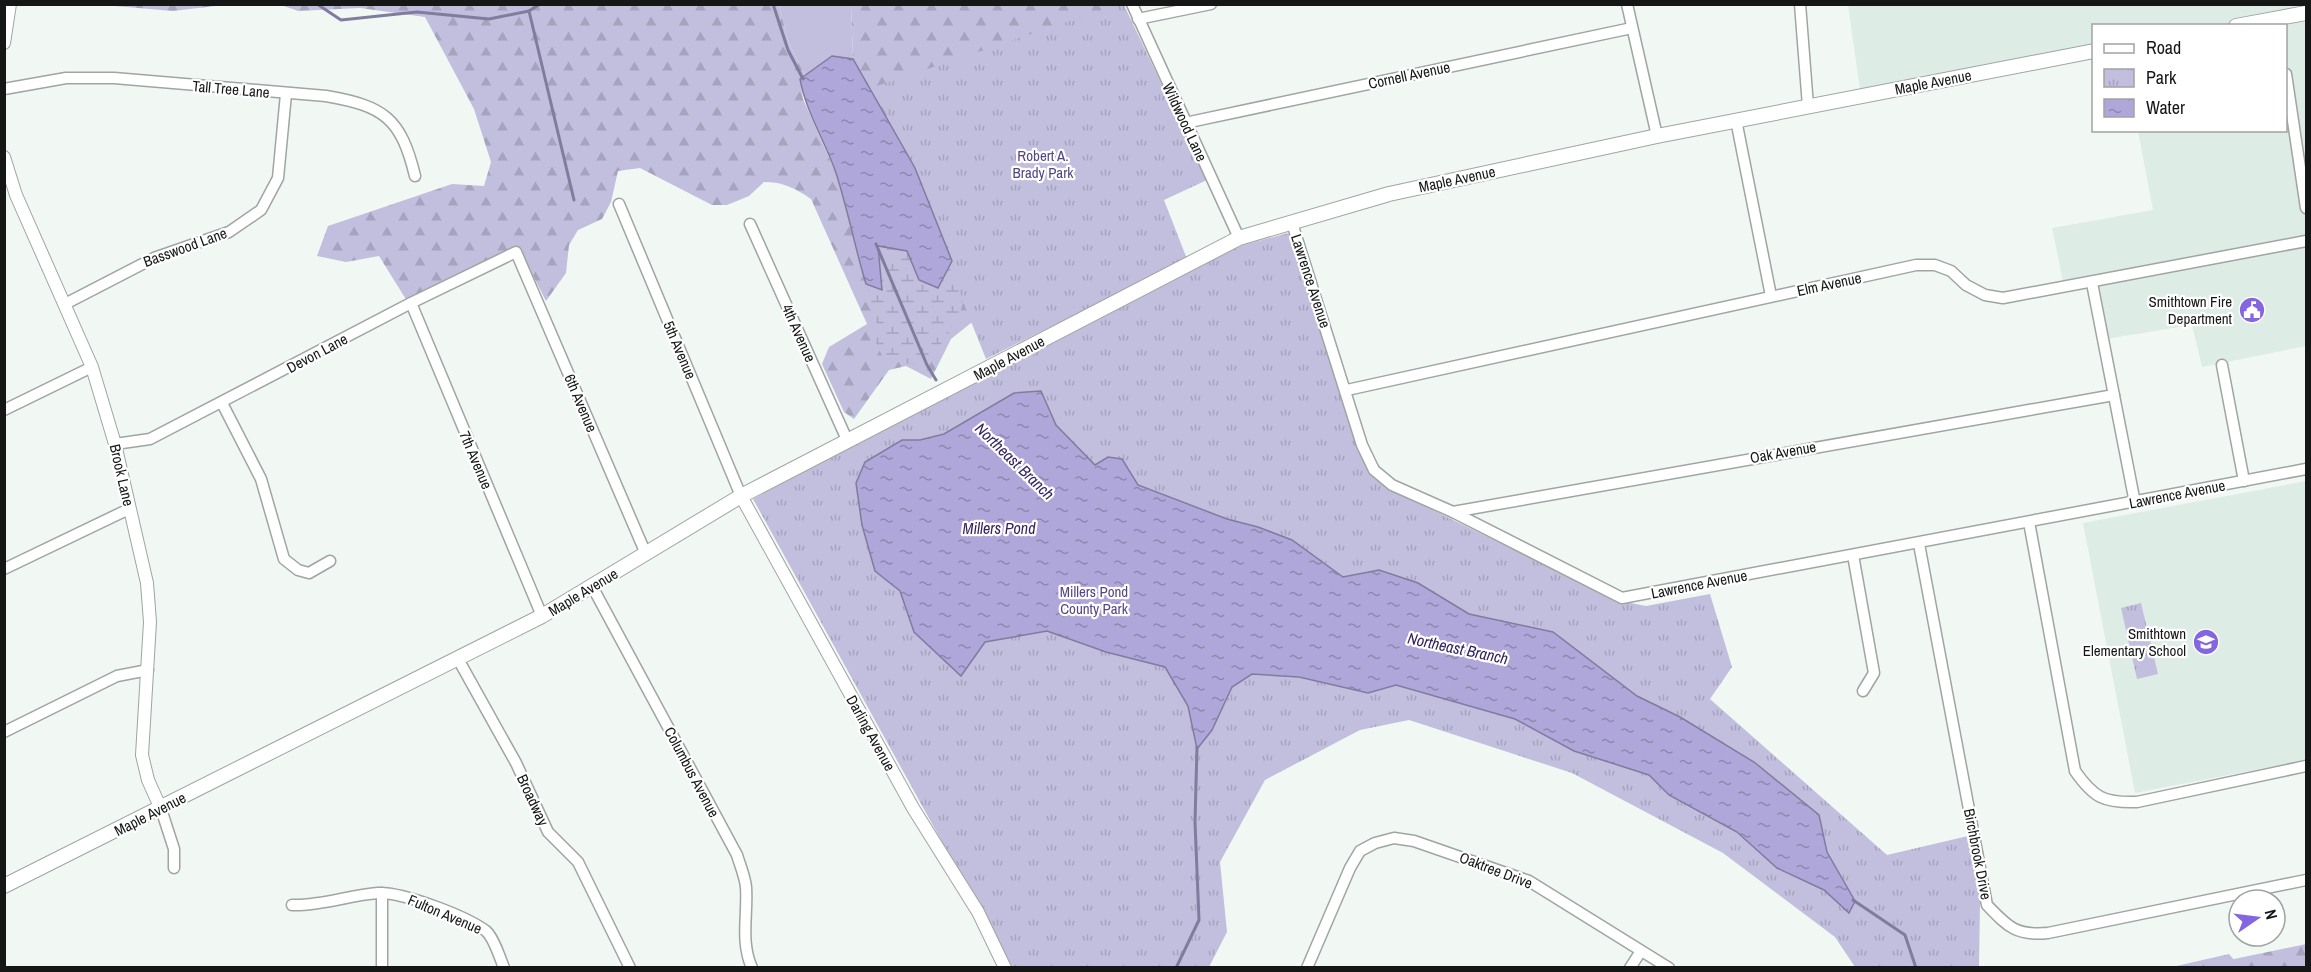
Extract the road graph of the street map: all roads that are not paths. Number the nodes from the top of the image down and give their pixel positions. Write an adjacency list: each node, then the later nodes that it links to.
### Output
1 (10, 4): 11 (street)
2 (1132, 4): 7 (street, Wildwood Lane)
3 (1211, 4): 7 (street)
4 (1627, 4): 10 (street)
5 (1800, 4): 16 (street)
6 (2307, 13): 8 (main road)
7 (1138, 19): 18 (street, Wildwood Lane)
8 (2277, 22): 9 (main road)
9 (2256, 24)
10 (1632, 28): 18 (street, Cornell Avenue); 19 (street)
11 (4, 43)
12 (2092, 51): 16 (main road, Maple Avenue)
13 (2287, 80): 23 (street)
14 (4, 89): 15 (street, Tall Tree Lane)
15 (286, 94): 21 (street, Tall Tree Lane); 32 (street, Basswood Lane)
16 (1808, 105): 17 (main road, Maple Avenue)
17 (1736, 120): 19 (main road, Maple Avenue); 30 (street)
18 (1185, 123): 26 (street, Wildwood Lane)
19 (1657, 136): 24 (main road, Maple Avenue)
20 (4, 157): 32 (street, Brook Lane)
21 (415, 176)
22 (619, 204): 43 (street, 5th Avenue)
23 (2307, 208)
24 (1292, 223): 26 (main road, Maple Avenue); 35 (street, Lawrence Avenue)
25 (750, 224): 39 (street, 4th Avenue)
26 (1239, 238): 39 (main road, Maple Avenue)
27 (2307, 240): 29 (street, Elm Avenue)
28 (516, 252): 31 (street, Devon Lane); 49 (street, 6th Avenue)
29 (2092, 283): 30 (street, Elm Avenue); 36 (street)
30 (1771, 296): 35 (street, Elm Avenue)
31 (411, 303): 37 (street, Devon Lane); 54 (street, 7th Avenue)
32 (65, 304): 34 (street, Brook Lane)
33 (2222, 365): 42 (street)
34 (92, 367): 38 (street); 40 (street, Brook Lane)
35 (1347, 390): 46 (street, Lawrence Avenue)
36 (2114, 395): 44 (street); 46 (street, Oak Avenue)
37 (222, 403): 40 (street, Devon Lane); 51 (street)
38 (4, 410)
39 (848, 442): 43 (main road, Maple Avenue)
40 (115, 444): 45 (street, Brook Lane)
41 (2307, 469): 42 (street, Lawrence Avenue)
42 (2244, 481): 44 (street, Lawrence Avenue)
43 (741, 496): 49 (main road, Maple Avenue); 71 (street, Darling Avenue)
44 (2134, 503): 47 (street, Lawrence Avenue)
45 (129, 509): 52 (street); 56 (street, Brook Lane)
46 (1453, 512): 50 (street, Lawrence Avenue)
47 (2029, 522): 48 (street, Lawrence Avenue); 59 (street)
48 (1919, 544): 50 (street, Lawrence Avenue); 62 (street, Birchbrook Drive)
49 (646, 554): 53 (main road, Maple Avenue)
50 (1853, 555): 57 (street)
51 (330, 561)
52 (4, 569)
53 (593, 588): 54 (main road, Maple Avenue); 70 (street, Columbus Avenue)
54 (542, 616): 55 (main road, Maple Avenue)
55 (458, 659): 60 (main road, Maple Avenue); 69 (street, Broadway)
56 (148, 670): 58 (street); 60 (street, Brook Lane)
57 (1863, 691)
58 (4, 732)
59 (2307, 766)
60 (161, 809): 61 (street); 63 (main road, Maple Avenue)
61 (174, 868)
62 (2307, 880)
63 (4, 886)
64 (382, 893): 65 (street, Fulton Avenue); 67 (street); 68 (street, Fulton Avenue)
65 (292, 905)
66 (1641, 951): 72 (street, Oaktree Drive); 73 (street); 74 (street, Oaktree Drive)
67 (382, 968)
68 (504, 968)
69 (630, 968)
70 (752, 968)
71 (1005, 968)
72 (1306, 968)
73 (1630, 968)
74 (1669, 968)

